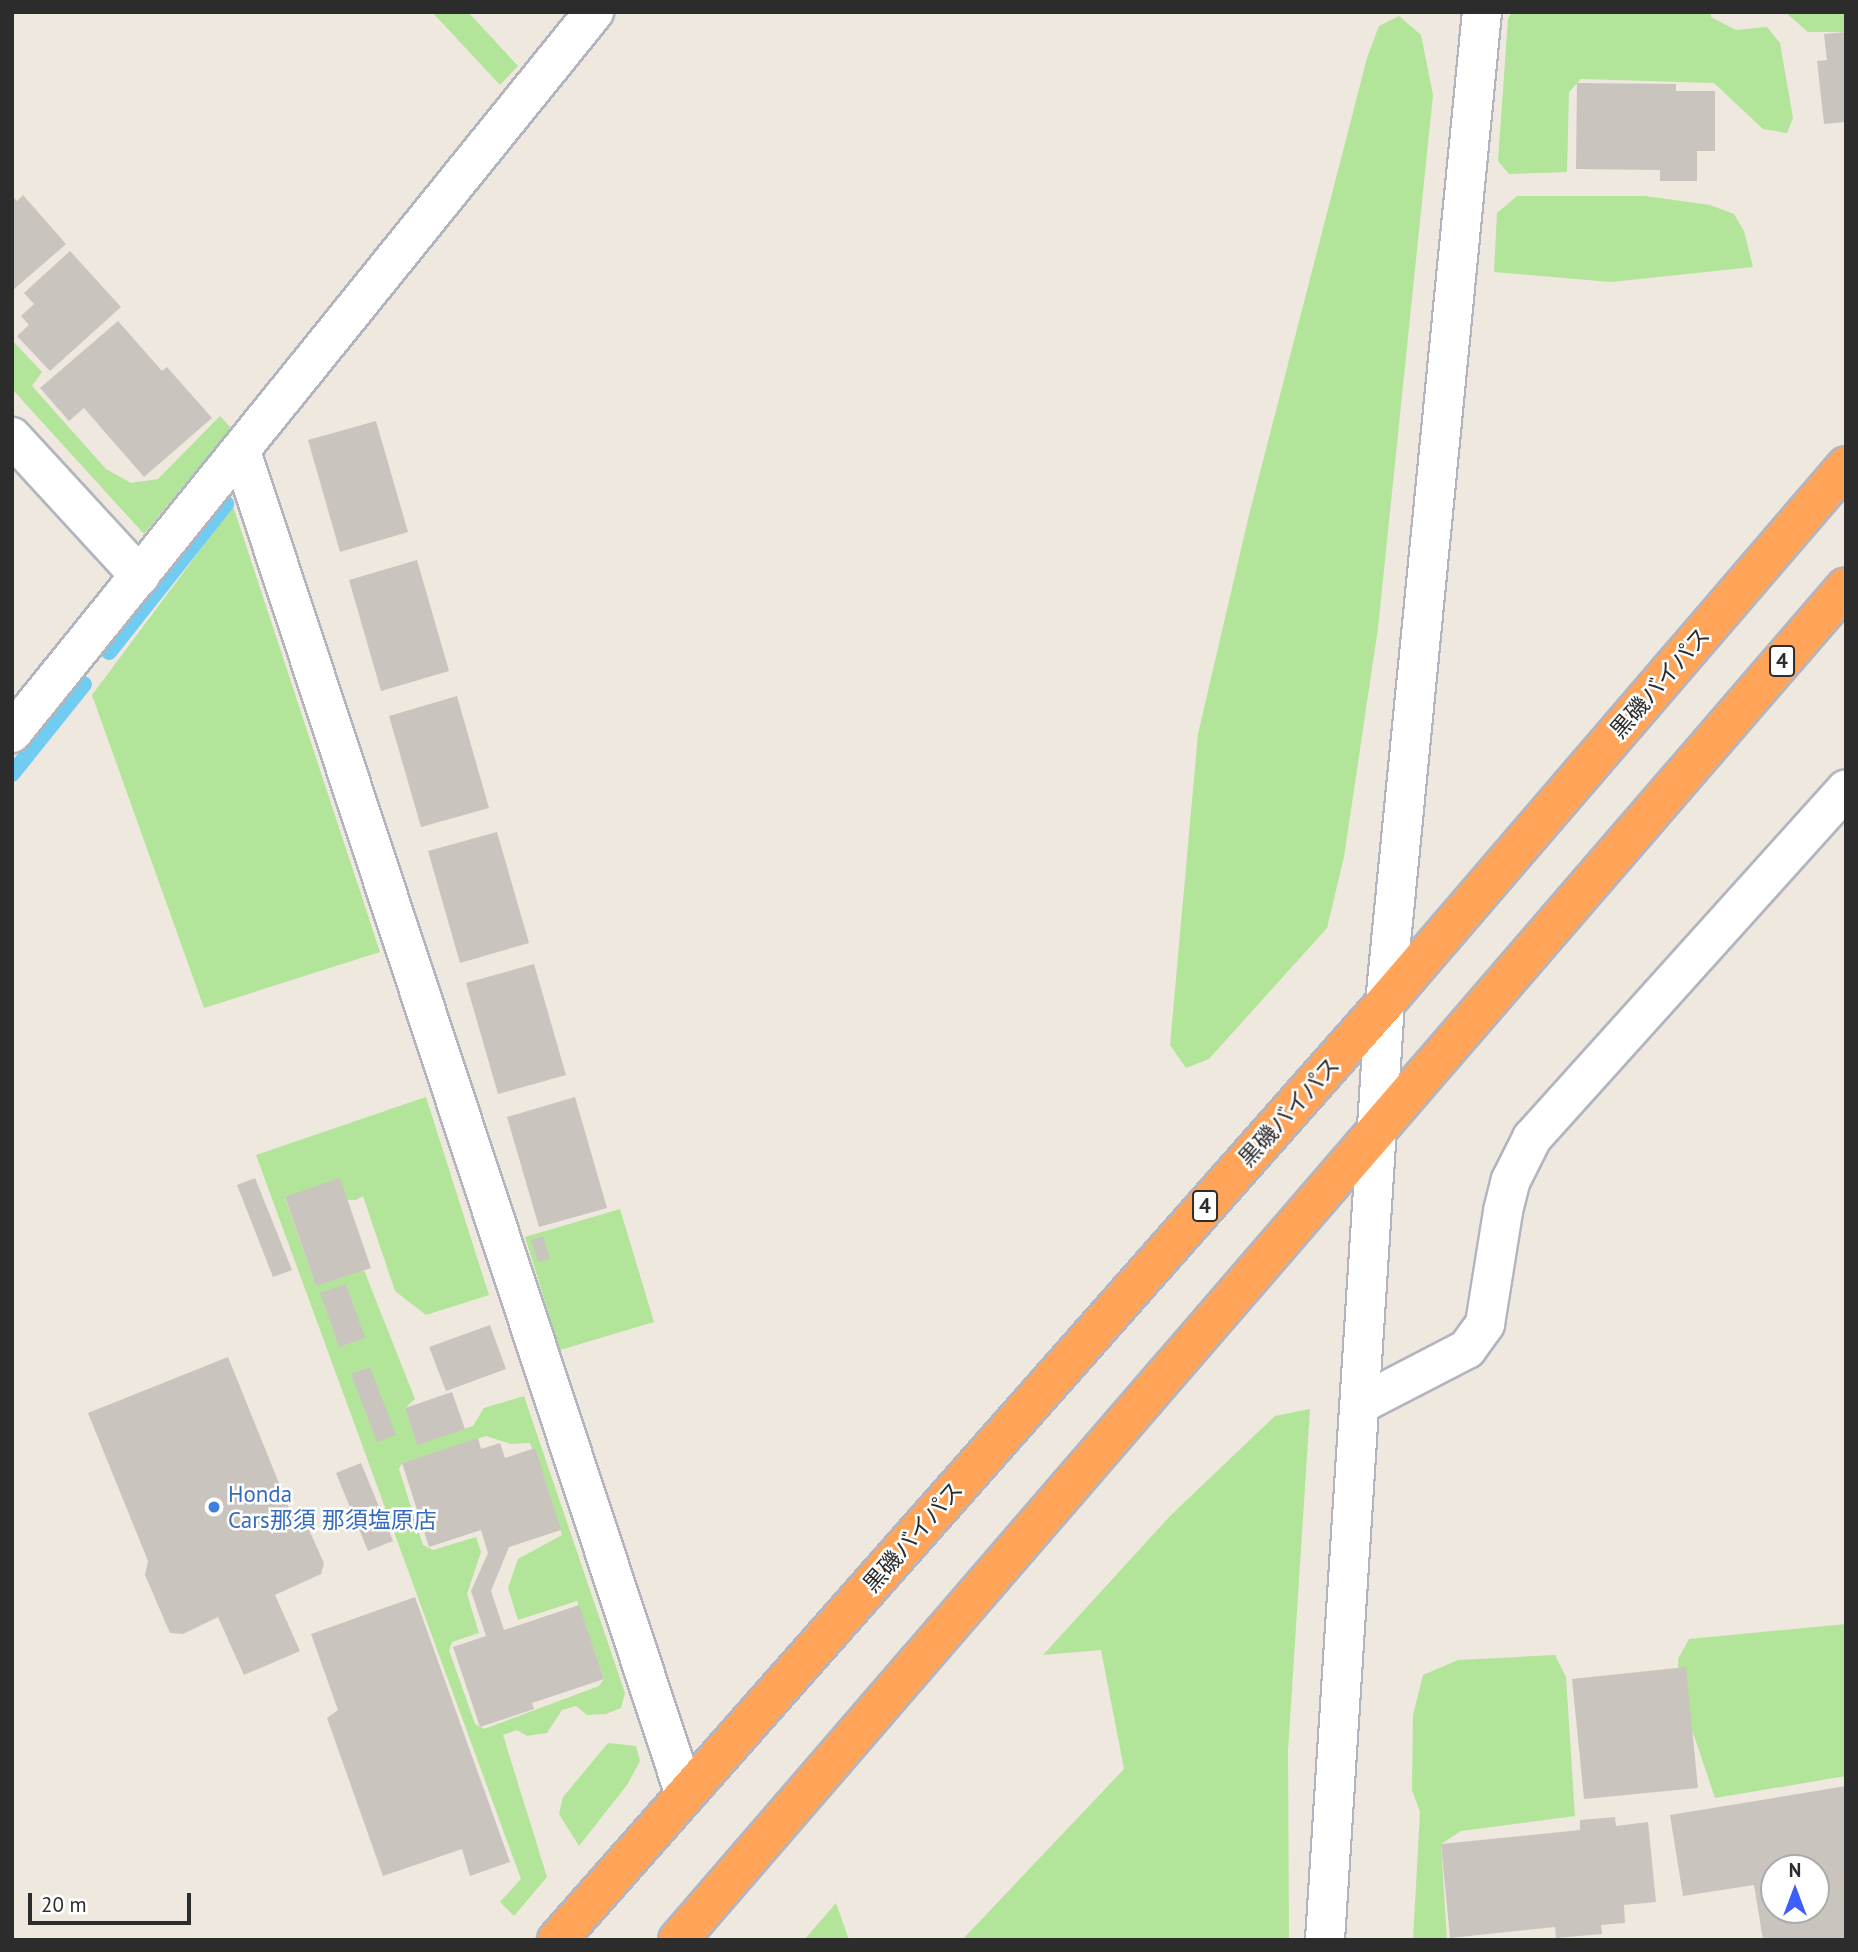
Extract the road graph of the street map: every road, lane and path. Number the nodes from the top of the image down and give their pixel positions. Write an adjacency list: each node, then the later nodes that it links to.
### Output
1 (594, 12): 4 (street)
2 (1482, 12): 12 (street)
3 (12, 436): 6 (street)
4 (241, 451): 6 (street); 15 (street)
5 (1846, 466): 12 (highway, 黒磯バイパス / 4)
6 (141, 576): 9 (street)
7 (1846, 587): 10 (highway, 4)
8 (1846, 622): 10 (highway, 4)
9 (12, 733)
10 (1719, 734): 13 (highway, 4)
11 (1846, 789): 14 (street)
12 (1385, 1003): 13 (street); 15 (highway, 黒磯バイパス / 4)
13 (1377, 1128): 14 (street); 17 (highway, 4)
14 (1359, 1405): 18 (street)
15 (685, 1795): 16 (highway, 黒磯バイパス / 4)
16 (557, 1940)
17 (678, 1940)
18 (1325, 1940)

